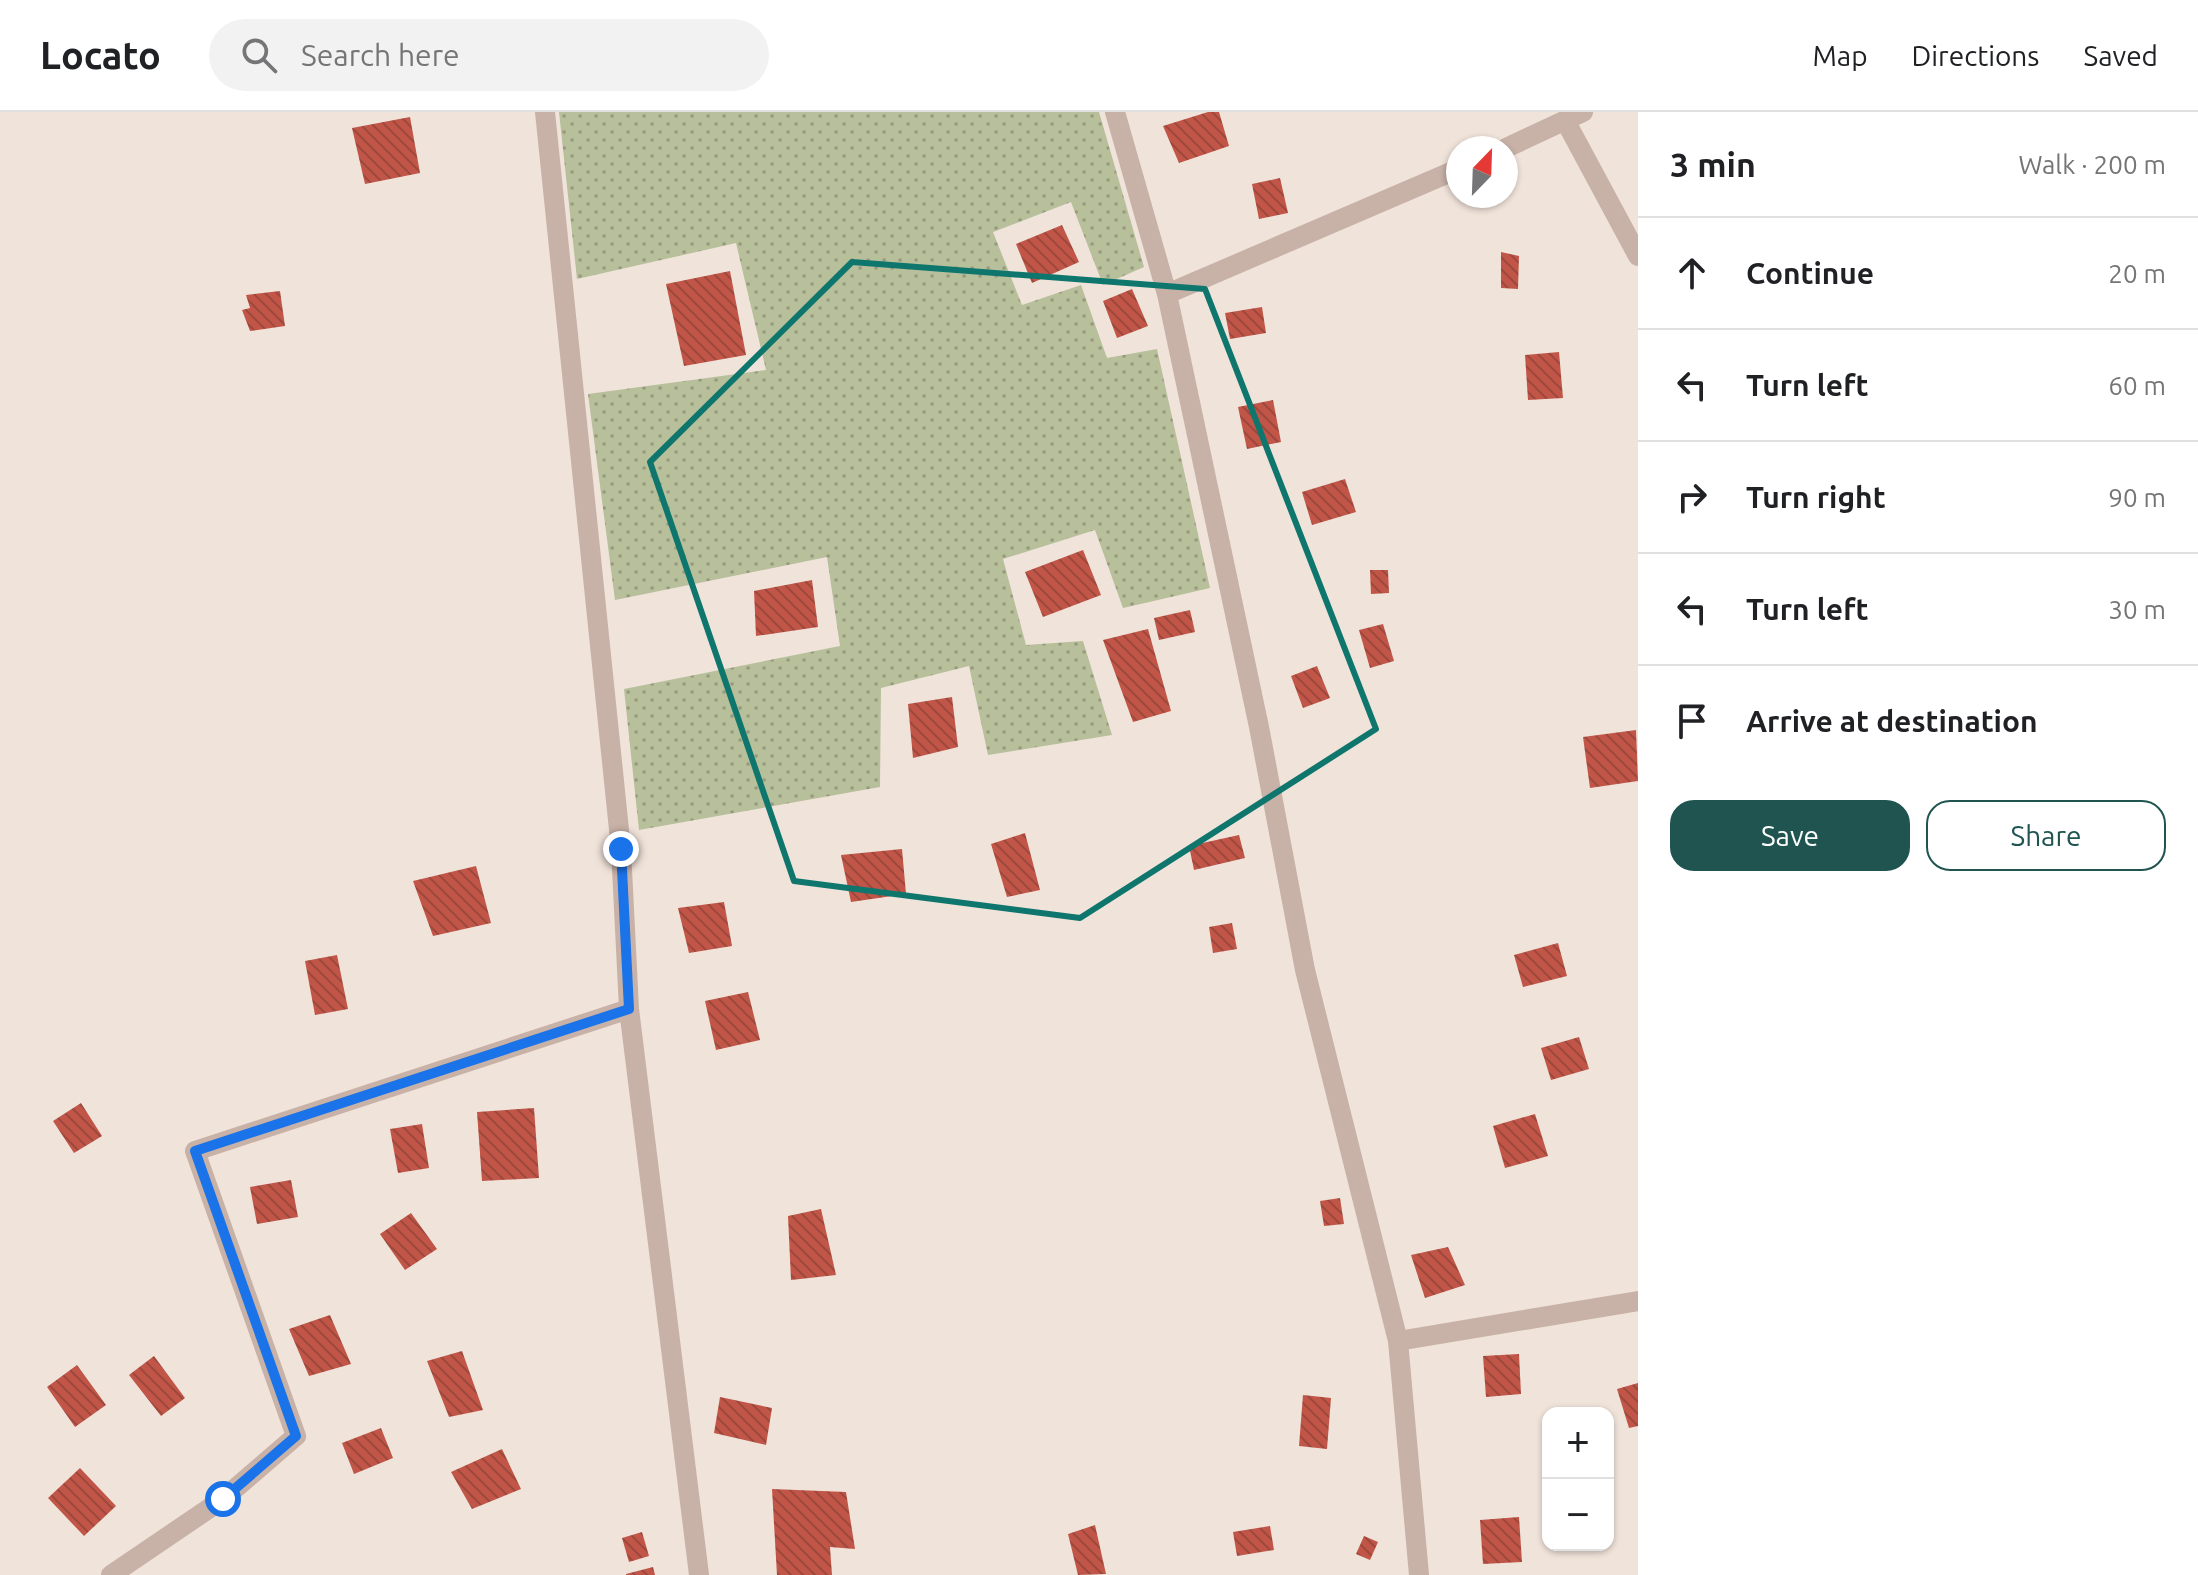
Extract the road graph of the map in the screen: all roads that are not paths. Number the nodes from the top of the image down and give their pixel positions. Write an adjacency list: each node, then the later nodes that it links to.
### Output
1 (545, 112): 8 (street)
2 (1115, 112): 7 (street)
3 (1575, 117): 4 (street); 6 (street)
4 (1518, 143)
5 (1446, 174): 7 (street)
6 (1638, 256)
7 (1167, 294): 10 (street)
8 (629, 1009): 11 (street); 12 (street)
9 (1638, 1301): 10 (street)
10 (1398, 1341): 13 (street)
11 (111, 1575)
12 (699, 1575)
13 (1419, 1575)

